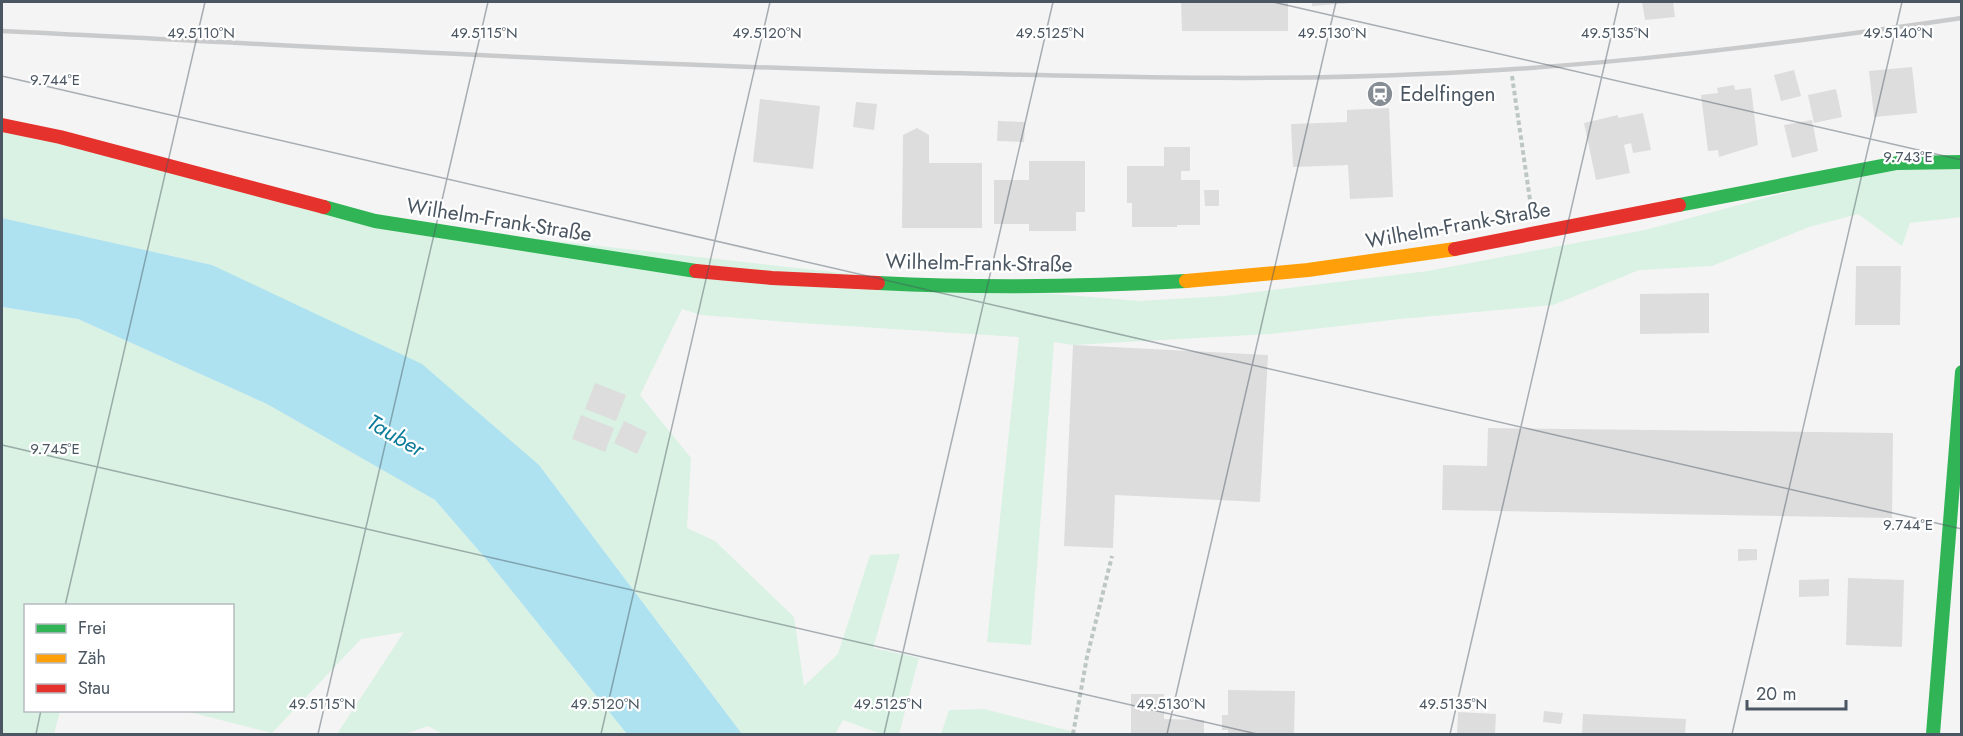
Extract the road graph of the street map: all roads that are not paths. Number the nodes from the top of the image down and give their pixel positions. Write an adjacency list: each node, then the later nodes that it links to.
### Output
1 (2, 125): 2 (street, Wilhelm-Frank-Straße)
2 (1962, 162)
3 (1962, 372): 4 (street)
4 (1933, 735)

